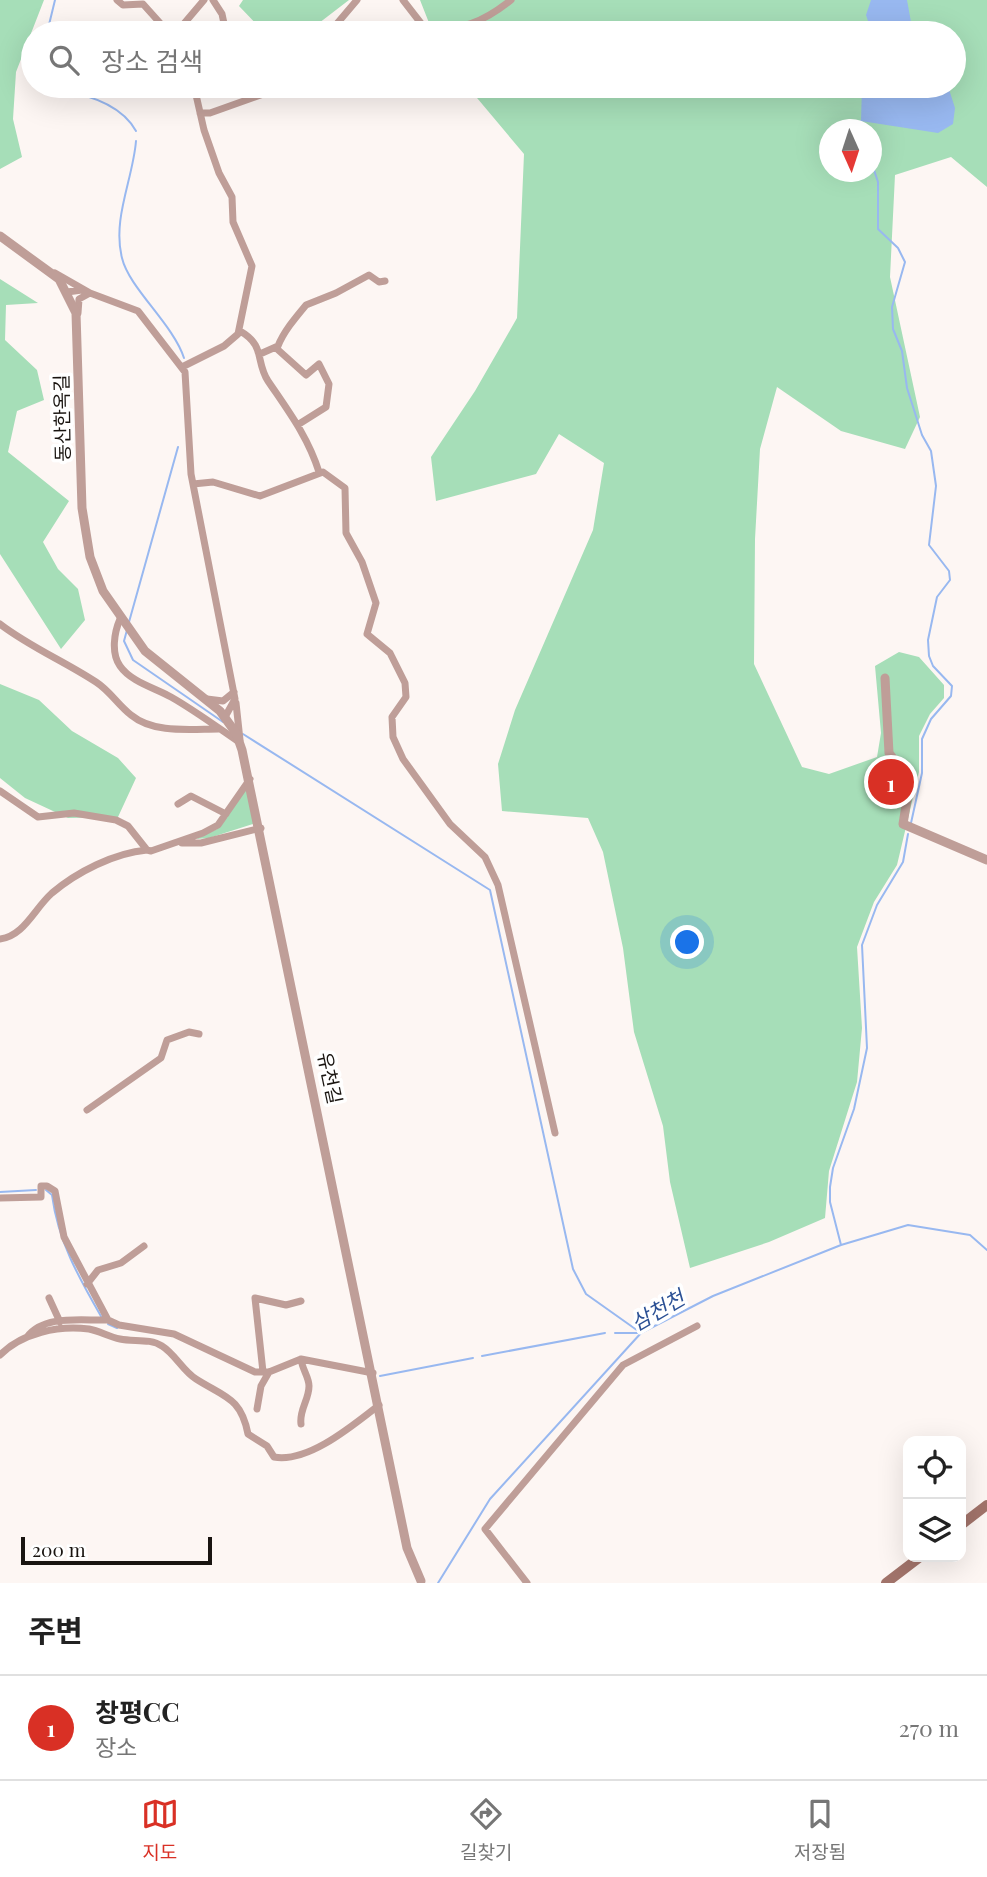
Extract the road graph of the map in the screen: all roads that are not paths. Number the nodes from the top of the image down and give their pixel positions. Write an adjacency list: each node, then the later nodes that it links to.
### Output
1 (117, 0): 7 (street)
2 (204, 0): 8 (street)
3 (214, 0): 9 (street)
4 (357, 0): 10 (street)
5 (403, 0): 11 (street)
6 (511, 0): 12 (street)
7 (158, 21)
8 (186, 21)
9 (224, 21)
10 (342, 21)
11 (419, 21)
12 (477, 21)
13 (197, 98): 15 (street)
14 (252, 98): 15 (street)
15 (200, 113): 22 (street)
16 (0, 236): 17 (street, 동산한옥길)
17 (50, 272): 19 (street, 동산한옥길); 20 (street)
18 (385, 281): 23 (street)
19 (67, 292): 20 (street); 21 (street, 동산한옥길)
20 (90, 293): 21 (street); 25 (street)
21 (78, 321): 30 (street, 동산한옥길)
22 (240, 331): 24 (street); 25 (street)
23 (276, 348): 24 (street); 26 (street)
24 (260, 354): 26 (street)
25 (182, 367): 28 (street)
26 (299, 424): 27 (street)
27 (319, 472): 28 (street); 48 (street)
28 (193, 484): 32 (street)
29 (0, 624): 35 (street)
30 (125, 626): 33 (street, 유천길); 35 (street)
31 (885, 678): 44 (street)
32 (234, 695): 33 (street); 34 (street); 36 (street)
33 (206, 698): 34 (street, 유천길)
34 (225, 717): 36 (street, 유천길)
35 (219, 729): 36 (street)
36 (240, 743): 37 (street, 유천길)
37 (250, 779): 40 (street); 41 (street, 유천길)
38 (0, 790): 43 (street)
39 (178, 804): 40 (street)
40 (226, 814): 42 (street)
41 (261, 828): 42 (street); 61 (street, 유천길)
42 (174, 843): 43 (street)
43 (147, 850): 45 (street)
44 (987, 860)
45 (0, 939)
46 (199, 1034): 47 (street)
47 (87, 1110)
48 (555, 1133)
49 (0, 1198): 51 (street)
50 (144, 1246): 51 (street)
51 (87, 1284): 54 (street)
52 (49, 1298): 55 (street)
53 (301, 1301): 60 (street)
54 (108, 1320): 55 (street); 60 (street)
55 (60, 1322): 57 (street)
56 (697, 1326): 69 (street)
57 (27, 1337): 58 (street); 62 (street)
58 (0, 1355)
59 (301, 1359): 60 (street); 61 (street); 64 (street)
60 (266, 1372): 63 (street)
61 (373, 1373): 62 (street, 유천길)
62 (379, 1404): 68 (street, 유천길)
63 (257, 1409)
64 (301, 1424)
65 (987, 1504): 66 (main road)
66 (966, 1521)
67 (913, 1562): 70 (main road)
68 (421, 1582)
69 (527, 1583)
70 (886, 1583)

